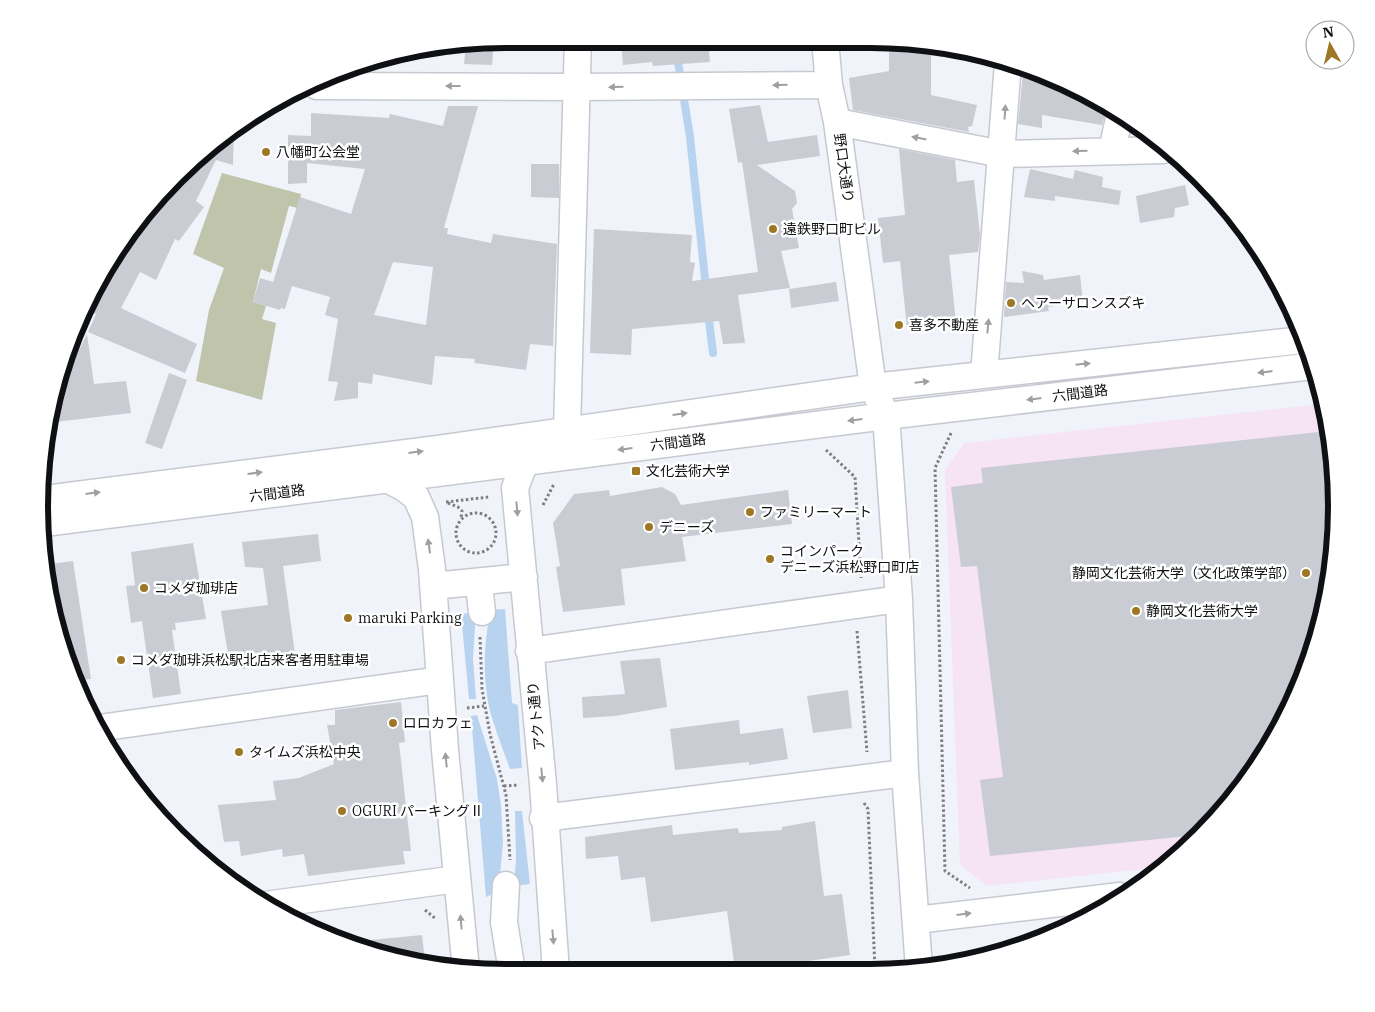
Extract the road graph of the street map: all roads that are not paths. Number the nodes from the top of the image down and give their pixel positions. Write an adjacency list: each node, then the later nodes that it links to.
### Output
1 (578, 48): 6 (street)
2 (826, 48): 5 (street, 野口大通り)
3 (1008, 69): 11 (street, one-way to 3)
4 (333, 82): 6 (street, one-way to 4)
5 (829, 85): 6 (street, one-way to 6); 7 (street, 野口大通り)
6 (577, 87): 17 (street)
7 (837, 122): 11 (street, one-way to 7); 15 (street, 野口大通り)
8 (1118, 122): 9 (street)
9 (1112, 150): 10 (street); 11 (street, one-way to 11)
10 (1158, 150)
11 (1002, 154): 14 (street, one-way to 11)
12 (1297, 341): 14 (street, 六間道路, one-way to 12)
13 (1306, 367): 16 (street, 六間道路, one-way to 16)
14 (984, 375): 15 (street, 六間道路, one-way to 14)
15 (873, 387): 16 (street, 野口大通り); 17 (street, 六間道路, one-way to 15)
16 (886, 416): 18 (street, 六間道路, one-way to 18); 24 (street)
17 (568, 430): 20 (street, 六間道路, one-way to 17)
18 (525, 462): 19 (street, 六間道路); 22 (street, アクト通り, one-way to 22)
19 (387, 479): 21 (street, 六間道路); 23 (street, one-way to 19)
20 (48, 499)
21 (48, 522)
22 (524, 577): 23 (street); 25 (street, アクト通り)
23 (433, 586): 26 (street)
24 (899, 599): 25 (street); 28 (street)
25 (529, 651): 29 (street, アクト通り, one-way to 29)
26 (440, 680): 27 (street); 30 (street, one-way to 26)
27 (105, 727)
28 (905, 773): 29 (street); 34 (street)
29 (544, 818): 38 (street, アクト通り, one-way to 38)
30 (457, 879): 33 (street); 36 (street, one-way to 30)
31 (506, 885): 37 (street)
32 (1107, 898): 34 (street, one-way to 32)
33 (278, 903)
34 (916, 920): 35 (street)
35 (919, 962)
36 (465, 963)
37 (511, 964)
38 (555, 964)

